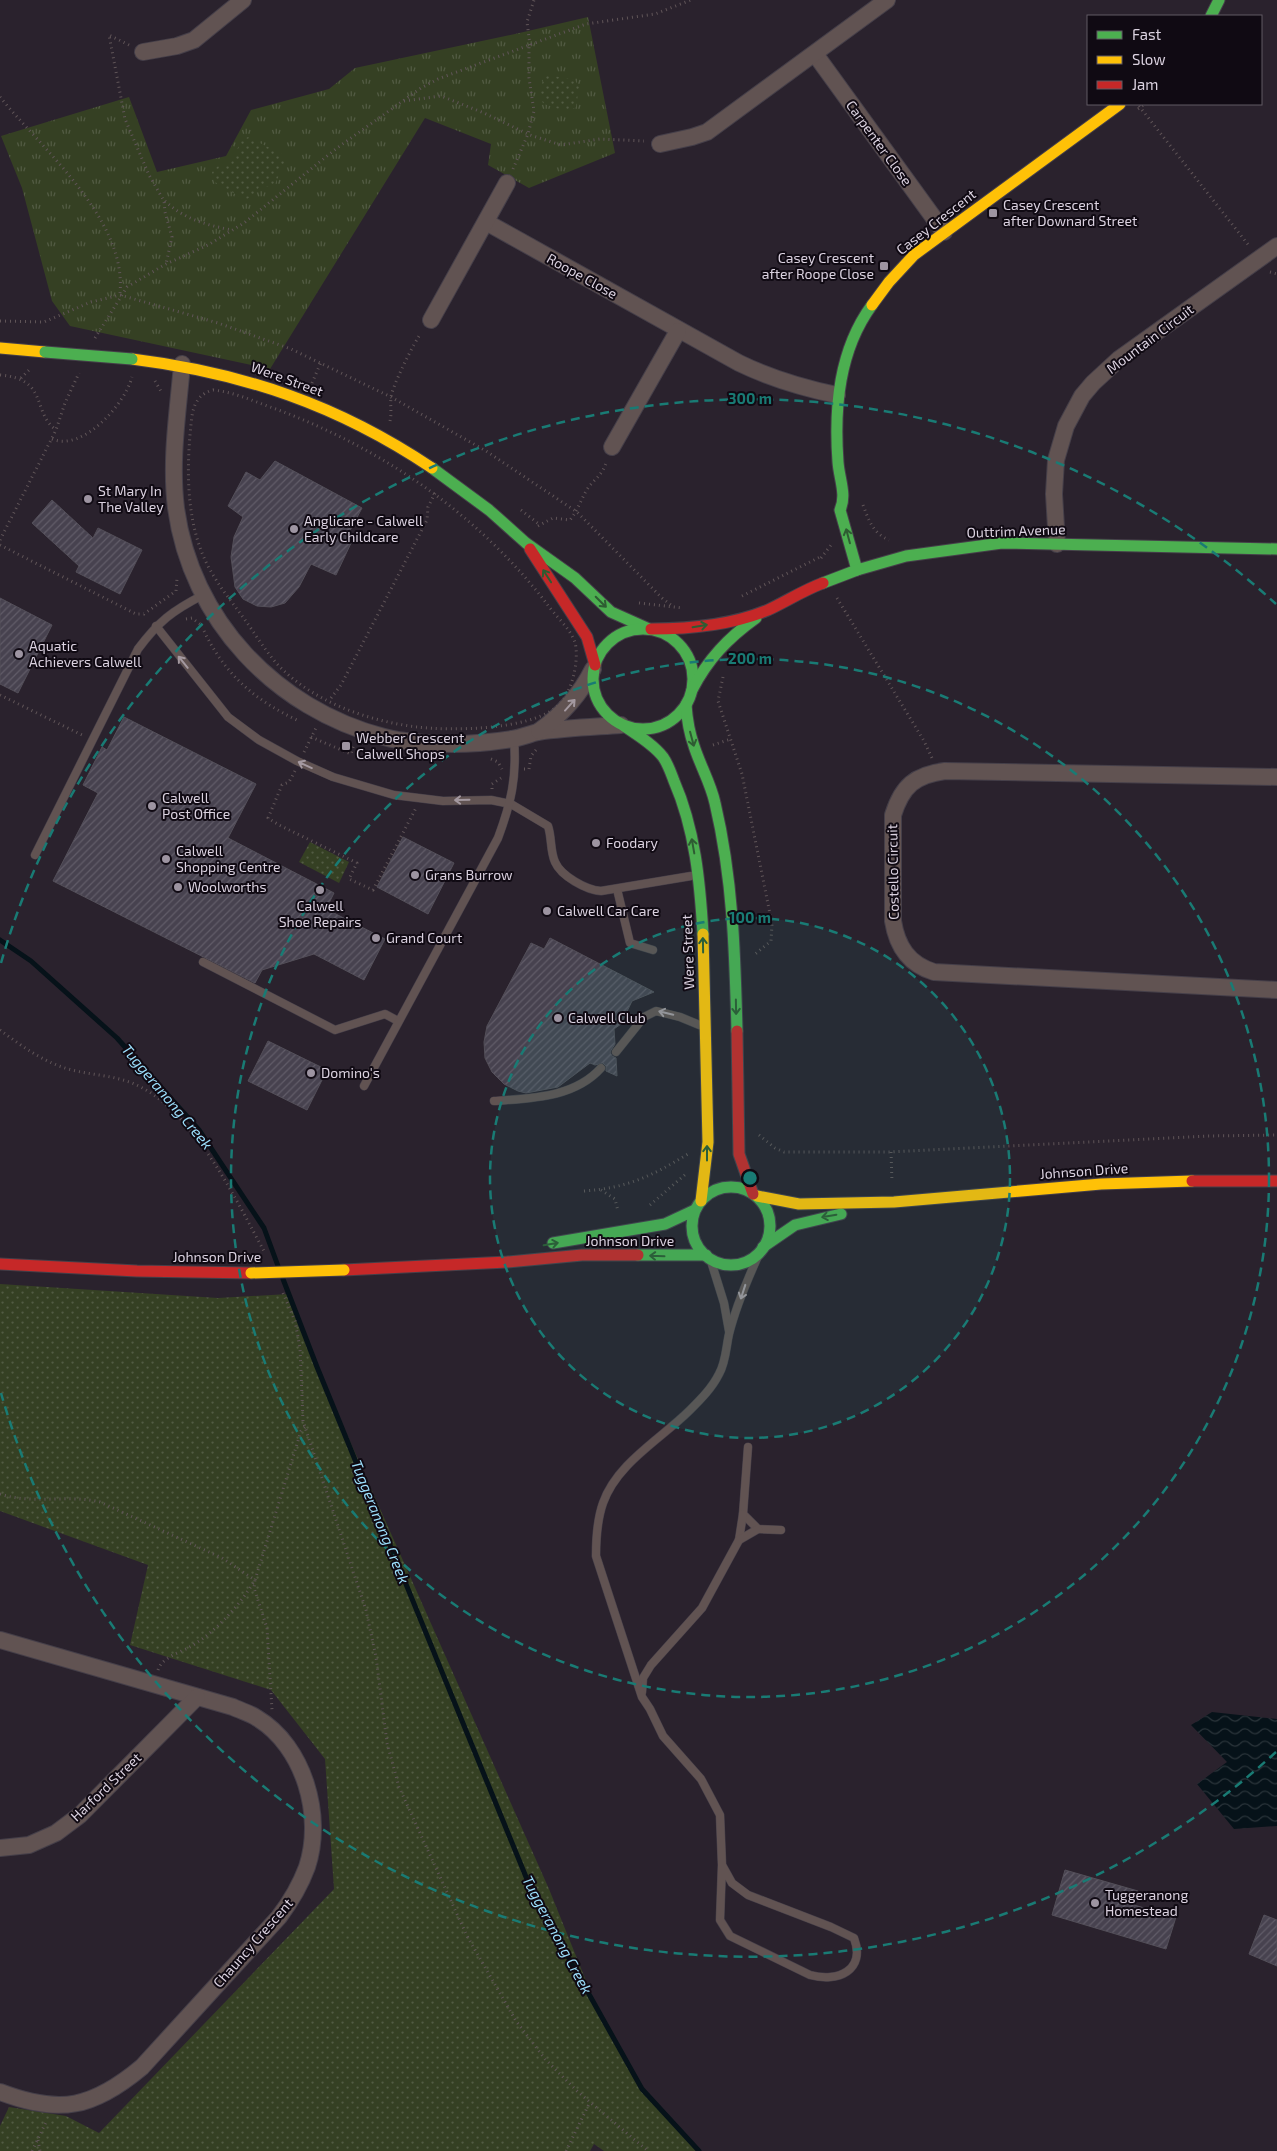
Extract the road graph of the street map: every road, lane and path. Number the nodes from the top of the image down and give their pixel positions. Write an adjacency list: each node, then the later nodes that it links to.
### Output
1 (243, 0): 8 (street)
2 (534, 0): 7 (path)
3 (691, 0): 7 (path)
4 (887, 0): 9 (street)
5 (1219, 0): 6 (street)
6 (1212, 15)
7 (529, 45): 11 (path); 16 (path)
8 (143, 52): 19 (path)
9 (815, 54): 17 (street); 22 (street, Carpenter Close)
10 (0, 97): 28 (path)
11 (403, 101): 16 (path); 21 (path)
12 (1119, 105): 22 (street, Casey Crescent)
13 (1143, 105): 14 (path)
14 (1140, 107): 15 (path); 23 (path)
15 (1132, 113)
16 (528, 134): 17 (path); 18 (path)
17 (660, 144)
18 (507, 183): 20 (street)
19 (164, 201): 21 (path); 25 (path)
20 (486, 222): 29 (street); 31 (street, Roope Close)
21 (232, 230): 25 (path)
22 (944, 232): 40 (street, Casey Crescent)
23 (1253, 250)
24 (1276, 250): 55 (street, Mountain Circuit)
25 (166, 264): 28 (path)
26 (1268, 271): 27 (path)
27 (1277, 274)
28 (120, 295): 30 (path); 33 (path)
29 (430, 320): 41 (path)
30 (0, 321)
31 (678, 330): 40 (street, Roope Close); 46 (street)
32 (0, 348): 34 (street, Were Street, bridge)
33 (321, 362): 38 (path); 41 (path)
34 (182, 364): 44 (street, Were Street); 61 (street)
35 (138, 374): 45 (path)
36 (0, 375): 43 (path)
37 (154, 380): 39 (path)
38 (317, 388)
39 (163, 396)
40 (837, 396): 49 (street, Casey Crescent)
41 (391, 397): 44 (path); 50 (path)
42 (65, 404): 43 (path)
43 (56, 430): 45 (path)
44 (381, 437): 47 (street, Were Street)
45 (52, 439): 52 (path)
46 (612, 447): 50 (path)
47 (445, 477): 48 (path); 54 (street, Were Street)
48 (435, 494): 72 (path); 72 (path); 72 (path)
49 (852, 503): 53 (path); 59 (street, Casey Crescent, one-way to 49)
50 (576, 512): 51 (path); 64 (path)
51 (540, 525)
52 (0, 540)
53 (895, 541)
54 (525, 542): 67 (street, Were Street, one-way to 67); 68 (street, Were Street, one-way to 54)
55 (1056, 544): 57 (street, Outtrim Avenue); 59 (street, Outtrim Avenue)
56 (0, 545): 60 (path)
57 (1277, 549)
58 (820, 557): 63 (path)
59 (857, 570): 65 (street, Outtrim Avenue)
60 (176, 575)
61 (203, 595): 66 (lane); 78 (street)
62 (836, 596): 85 (path)
63 (734, 600)
64 (631, 602)
65 (767, 610): 67 (street, Outtrim Avenue, one-way to 65); 70 (street, Outtrim Avenue)
66 (156, 626): 79 (lane); 82 (lane, one-way to 66)
67 (650, 629): 68 (street); 70 (street)
68 (594, 667): 74 (street); 76 (street, one-way to 68)
69 (724, 674): 94 (path)
70 (692, 690): 73 (street)
71 (0, 695): 79 (path)
72 (329, 701)
73 (686, 705): 74 (street); 113 (street, one-way to 113)
74 (622, 725): 76 (street); 91 (street, Were Street, one-way to 74)
75 (316, 728): 77 (path)
76 (537, 732): 78 (street)
77 (310, 737): 80 (path); 82 (path)
78 (514, 739): 89 (lane)
79 (93, 740): 90 (lane)
80 (354, 744)
81 (544, 748): 83 (path)
82 (299, 762): 87 (lane, one-way to 82); 87 (path)
83 (529, 769)
84 (503, 770): 88 (path)
85 (938, 772): 86 (street, Costello Circuit); 96 (street, Costello Circuit)
86 (1277, 777)
87 (419, 798): 88 (lane, one-way to 87)
88 (491, 800): 89 (lane)
89 (511, 804): 92 (lane); 97 (lane)
90 (36, 855)
91 (698, 875): 92 (lane); 98 (street, Were Street, one-way to 91)
92 (617, 889): 93 (lane)
93 (653, 950)
94 (753, 956)
95 (203, 962): 97 (lane)
96 (1277, 990)
97 (398, 1021): 102 (lane)
98 (704, 1027): 100 (lane, one-way to 100); 115 (street, Were Street, one-way to 98)
99 (0, 1030): 121 (path)
100 (616, 1052)
101 (601, 1068): 103 (lane)
102 (364, 1086)
103 (494, 1101)
104 (754, 1128): 106 (path)
105 (1277, 1135): 106 (path)
106 (891, 1152): 110 (path)
107 (692, 1160): 111 (path)
108 (691, 1169): 116 (path)
109 (1277, 1181): 114 (street, Johnson Drive)
110 (892, 1182)
111 (601, 1190): 112 (path); 117 (path)
112 (584, 1191)
113 (755, 1195): 114 (street, Johnson Drive); 115 (street); 120 (street)
114 (894, 1202): 120 (street, Johnson Drive, one-way to 120)
115 (698, 1205): 117 (street, Johnson Drive); 122 (street)
116 (646, 1208)
117 (623, 1231): 118 (street, Johnson Drive, one-way to 117)
118 (543, 1245)
119 (524, 1248): 124 (street, Johnson Drive)
120 (762, 1250): 122 (street); 126 (lane, one-way to 126)
121 (266, 1254)
122 (708, 1257): 124 (street, Johnson Drive, one-way to 124); 126 (lane)
123 (0, 1264): 124 (street, Johnson Drive, bridge)
124 (434, 1264)
125 (281, 1288): 127 (path)
126 (729, 1334): 138 (lane)
127 (305, 1427): 134 (path); 143 (path)
128 (748, 1447): 130 (lane)
129 (0, 1494): 134 (path)
130 (743, 1514): 131 (lane); 133 (lane)
131 (758, 1529): 132 (lane); 133 (lane)
132 (781, 1530)
133 (739, 1540): 138 (lane)
134 (255, 1580): 136 (path); 139 (path)
135 (0, 1640): 137 (street, Chauncy Crescent)
136 (156, 1676)
137 (197, 1697): 140 (street, Harford Street); 142 (street, Chauncy Crescent)
138 (642, 1697): 141 (lane)
139 (273, 1718)
140 (0, 1848)
141 (722, 1865): 141 (lane)
142 (0, 2092)
143 (590, 2102): 148 (path); 149 (path)
144 (44, 2115): 145 (path)
145 (38, 2139): 146 (path); 147 (path)
146 (32, 2151)
147 (40, 2151)
148 (566, 2151)
149 (648, 2151)

